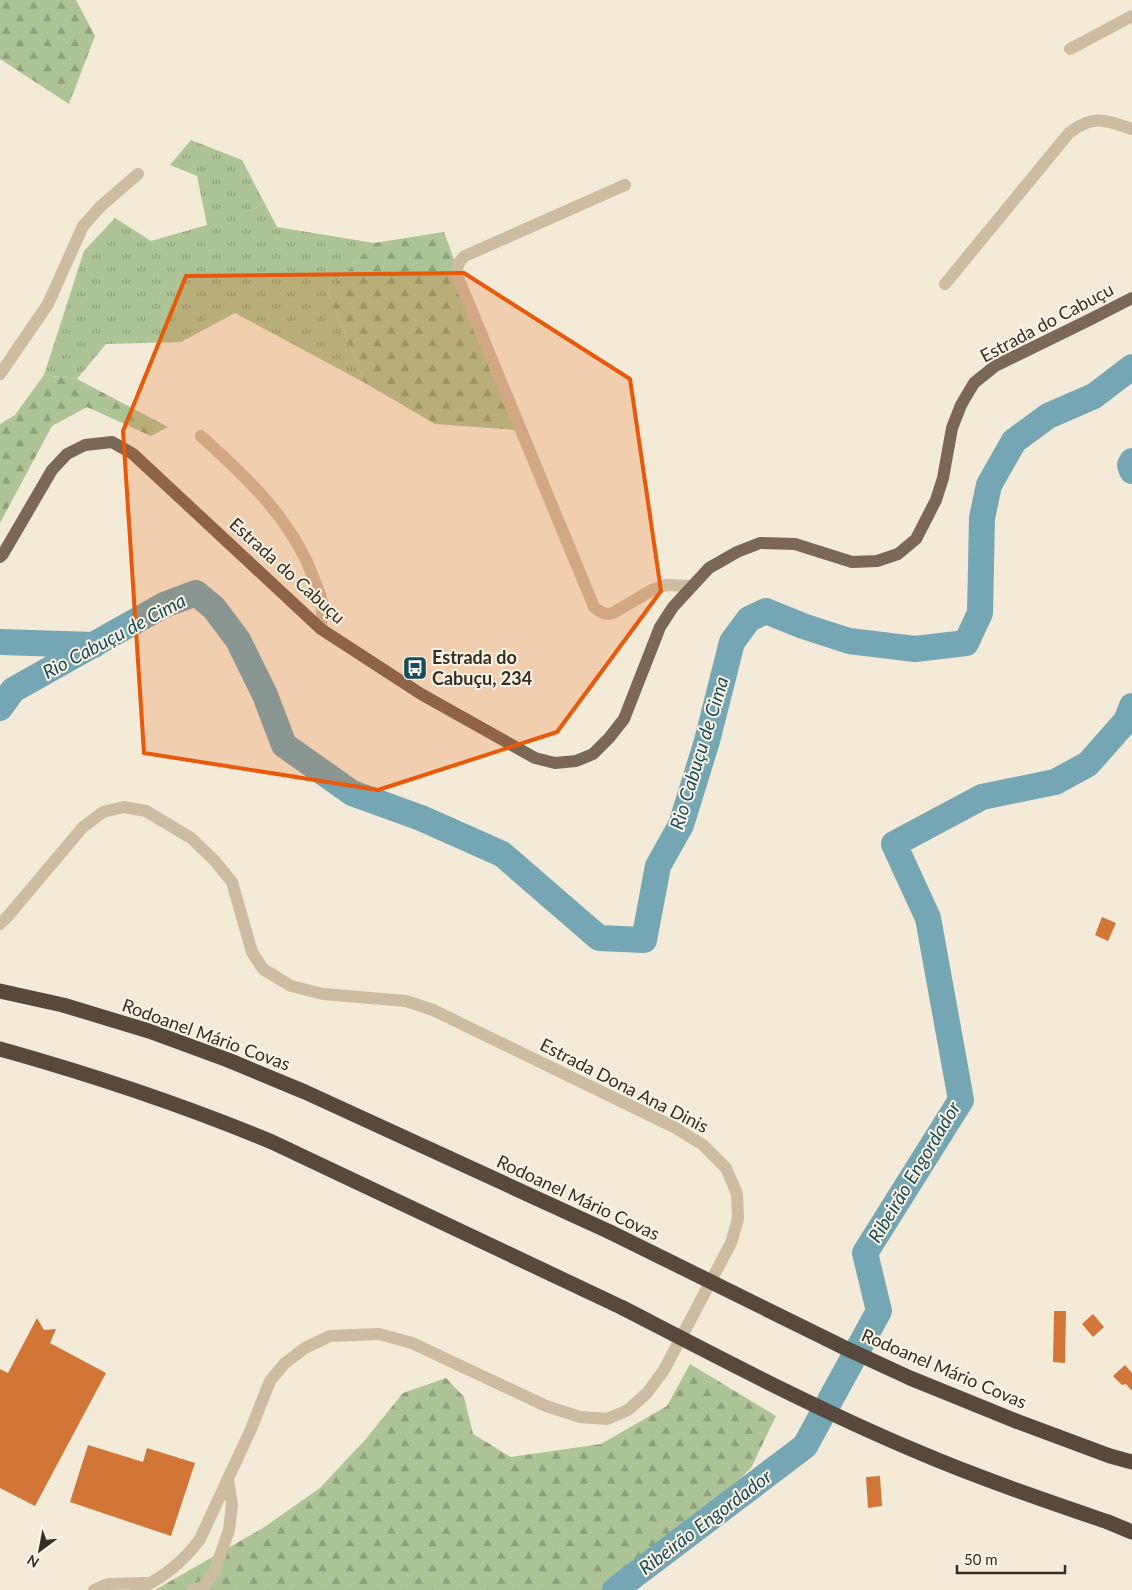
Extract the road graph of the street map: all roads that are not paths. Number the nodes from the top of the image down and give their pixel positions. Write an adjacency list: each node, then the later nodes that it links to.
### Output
1 (1132, 16): 2 (street)
2 (1070, 49)
3 (1132, 129): 6 (street)
4 (138, 174): 8 (street)
5 (625, 185): 11 (street)
6 (946, 284)
7 (1132, 298): 11 (main road, Estrada do Cabuçu)
8 (0, 374)
9 (201, 436): 12 (street)
10 (0, 556): 12 (main road, Estrada do Cabuçu)
11 (692, 586): 12 (main road, Estrada do Cabuçu)
12 (320, 629)
13 (0, 924): 17 (street, Estrada Dona Ana Dinis)
14 (0, 991): 16 (highway, Rodoanel Mário Covas, bridge)
15 (0, 1049): 18 (highway, bridge)
16 (1132, 1462)
17 (228, 1480): 19 (street, Estrada Dona Ana Dinis); 22 (street)
18 (1132, 1532)
19 (154, 1583): 20 (street); 21 (street, Estrada Dona Ana Dinis)
20 (94, 1590)
21 (136, 1590)
22 (192, 1590)

